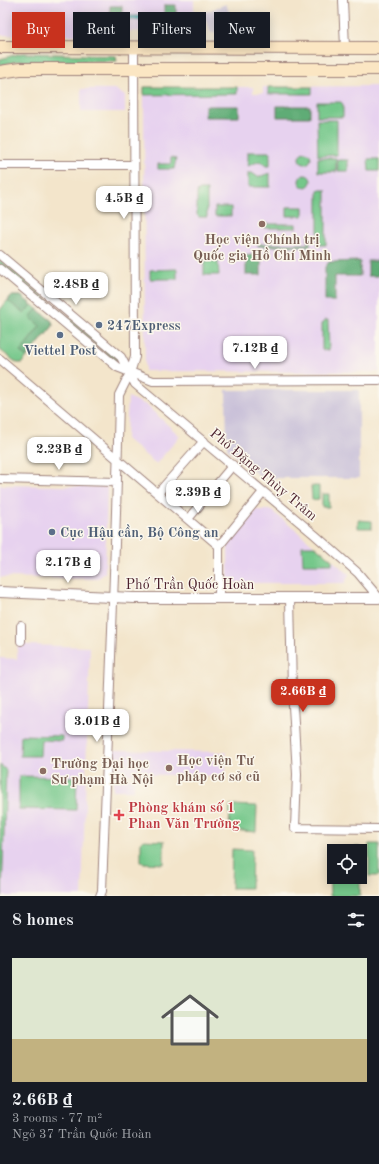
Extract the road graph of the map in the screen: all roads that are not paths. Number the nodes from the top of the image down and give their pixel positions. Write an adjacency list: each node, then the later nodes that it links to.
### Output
1 (343, 0): 4 (street)
2 (0, 47): 3 (main road)
3 (134, 47): 4 (main road); 6 (street)
4 (344, 48): 5 (main road)
5 (379, 48)
6 (134, 69): 7 (main road); 8 (main road); 10 (street)
7 (379, 69)
8 (0, 72)
9 (0, 165): 10 (street)
10 (134, 165): 14 (street)
11 (0, 256): 14 (street, Phố Đặng Thùy Trâm)
12 (0, 269): 14 (street, Phố Đặng Thùy Trâm)
13 (0, 359): 17 (street)
14 (130, 373): 15 (street); 16 (street, Phố Đặng Thùy Trâm); 17 (street)
15 (379, 380)
16 (204, 441): 18 (street, Phố Đặng Thùy Trâm); 22 (street)
17 (118, 458): 20 (street); 22 (street)
18 (233, 465): 21 (street, Phố Đặng Thùy Trâm); 23 (street)
19 (0, 479): 20 (street)
20 (117, 482): 26 (street)
21 (263, 492): 24 (street); 29 (street, Phố Đặng Thùy Trâm)
22 (158, 493): 23 (street)
23 (188, 519): 24 (street)
24 (219, 546): 27 (street)
25 (0, 592): 26 (street, Phố Trần Quốc Hoàn)
26 (113, 597): 27 (street, Phố Trần Quốc Hoàn); 33 (street)
27 (219, 598): 28 (street, Phố Trần Quốc Hoàn)
28 (290, 598): 29 (street, Phố Trần Quốc Hoàn); 32 (street)
29 (379, 598)
30 (21, 626): 31 (street)
31 (21, 641)
32 (379, 829)
33 (100, 896)

